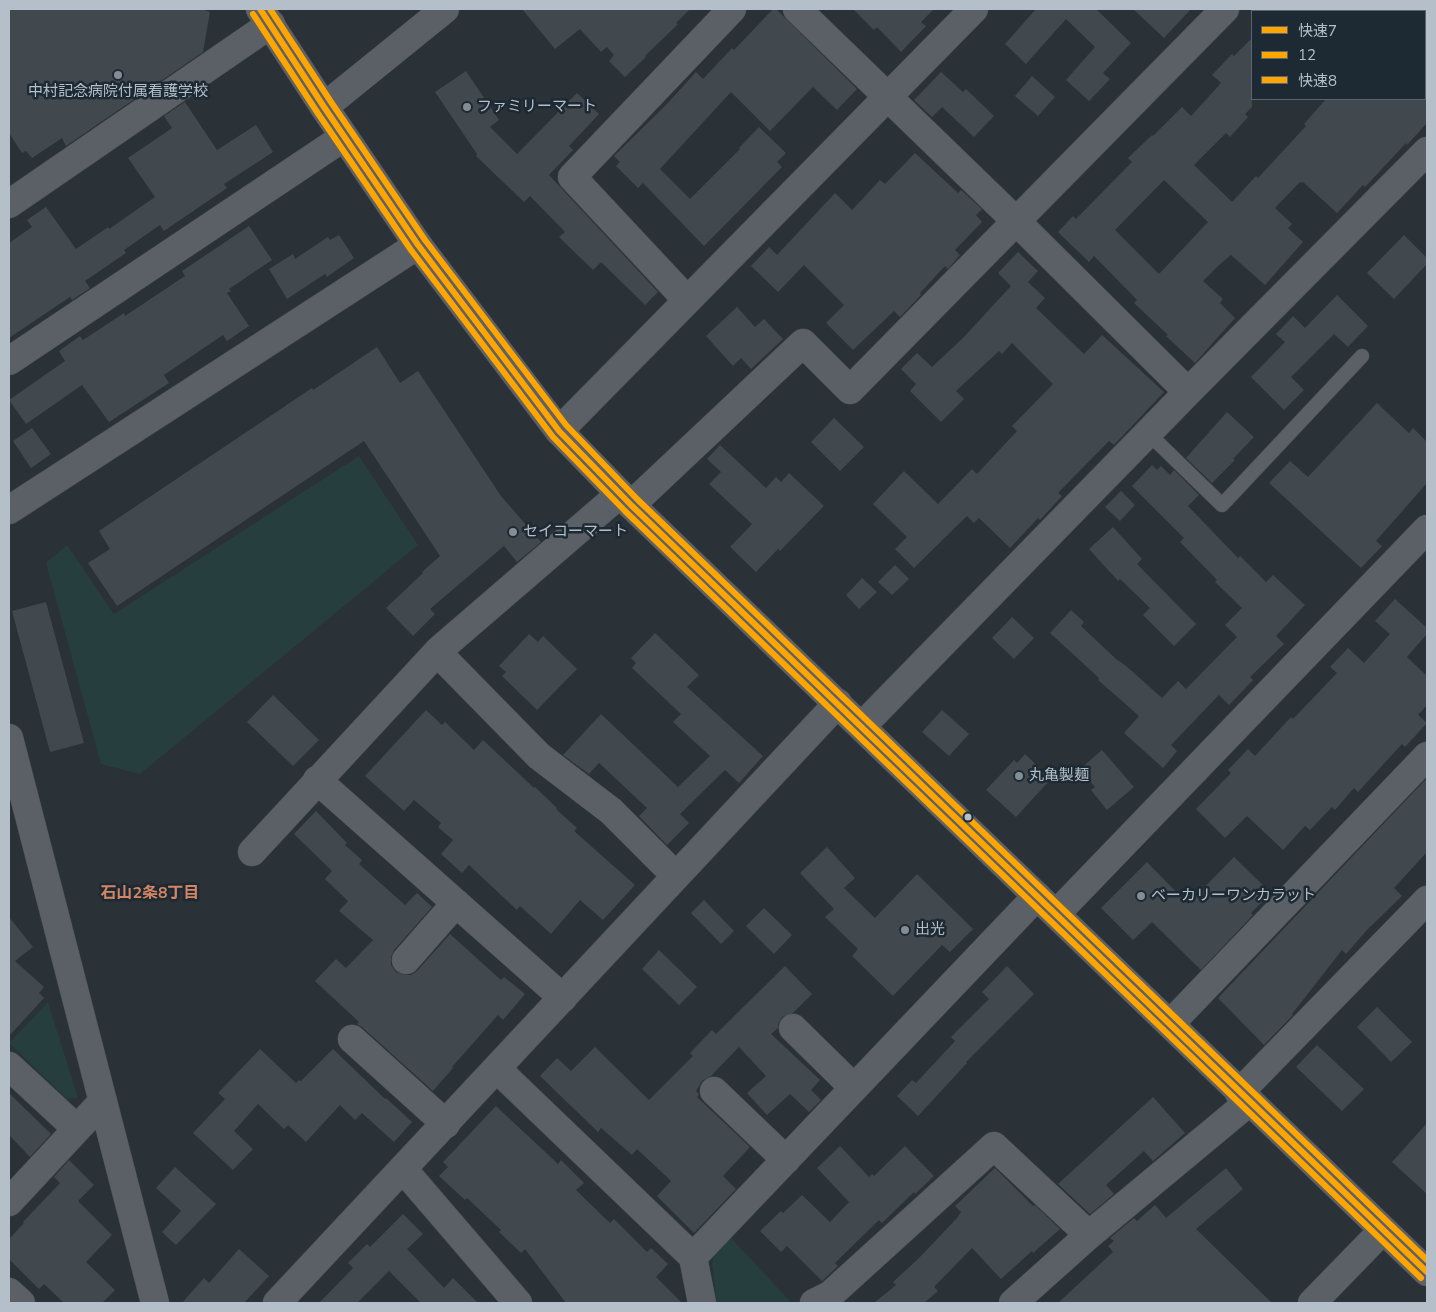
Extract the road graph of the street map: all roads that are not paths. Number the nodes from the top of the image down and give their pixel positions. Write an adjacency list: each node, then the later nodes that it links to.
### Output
1 (445, 9): 8 (street)
2 (732, 9): 14 (street)
3 (797, 9): 7 (street)
4 (974, 9): 7 (street)
5 (1225, 9): 12 (street)
6 (265, 16): 8 (highway); 11 (street)
7 (888, 96): 12 (street); 14 (street)
8 (324, 107): 9 (highway)
9 (344, 137): 13 (highway); 16 (street)
10 (1427, 151): 17 (street)
11 (9, 204)
12 (1016, 221): 17 (street); 20 (street)
13 (418, 245): 18 (highway); 21 (street)
14 (688, 300): 18 (street)
15 (1362, 356): 19 (lane)
16 (9, 361)
17 (1188, 392): 19 (street)
18 (559, 431): 20 (highway)
19 (1148, 433): 25 (street)
20 (626, 499): 23 (street); 24 (highway)
21 (9, 510)
22 (1427, 528): 33 (street)
23 (437, 652): 28 (street); 30 (street)
24 (838, 703): 25 (highway); 30 (street)
25 (862, 726): 33 (highway)
26 (9, 738): 44 (street)
27 (1427, 756): 36 (street)
28 (318, 780): 29 (street); 32 (street)
29 (252, 852)
30 (676, 876): 35 (street)
31 (1427, 900): 43 (street)
32 (456, 903): 34 (street); 35 (street)
33 (1046, 905): 36 (highway); 41 (street)
34 (406, 960)
35 (563, 998): 40 (street)
36 (1170, 1024): 43 (highway)
37 (793, 1028): 41 (street)
38 (352, 1039): 45 (street)
39 (9, 1066): 46 (street)
40 (497, 1069): 45 (street); 52 (street)
41 (854, 1088): 47 (street)
42 (714, 1091): 47 (street)
43 (1244, 1097): 50 (highway); 51 (street)
44 (103, 1101): 46 (street); 56 (street)
45 (446, 1124): 48 (street)
46 (77, 1129): 49 (street)
47 (786, 1160): 52 (street)
48 (404, 1169): 57 (street); 58 (street)
49 (9, 1202)
50 (1383, 1230): 53 (highway); 62 (street)
51 (1090, 1235): 60 (street); 61 (street)
52 (693, 1257): 59 (street)
53 (1427, 1272)
54 (9, 1292): 55 (street)
55 (21, 1303)
56 (155, 1303)
57 (278, 1303)
58 (518, 1303)
59 (702, 1303)
60 (814, 1303)
61 (1013, 1303)
62 (1312, 1303)

